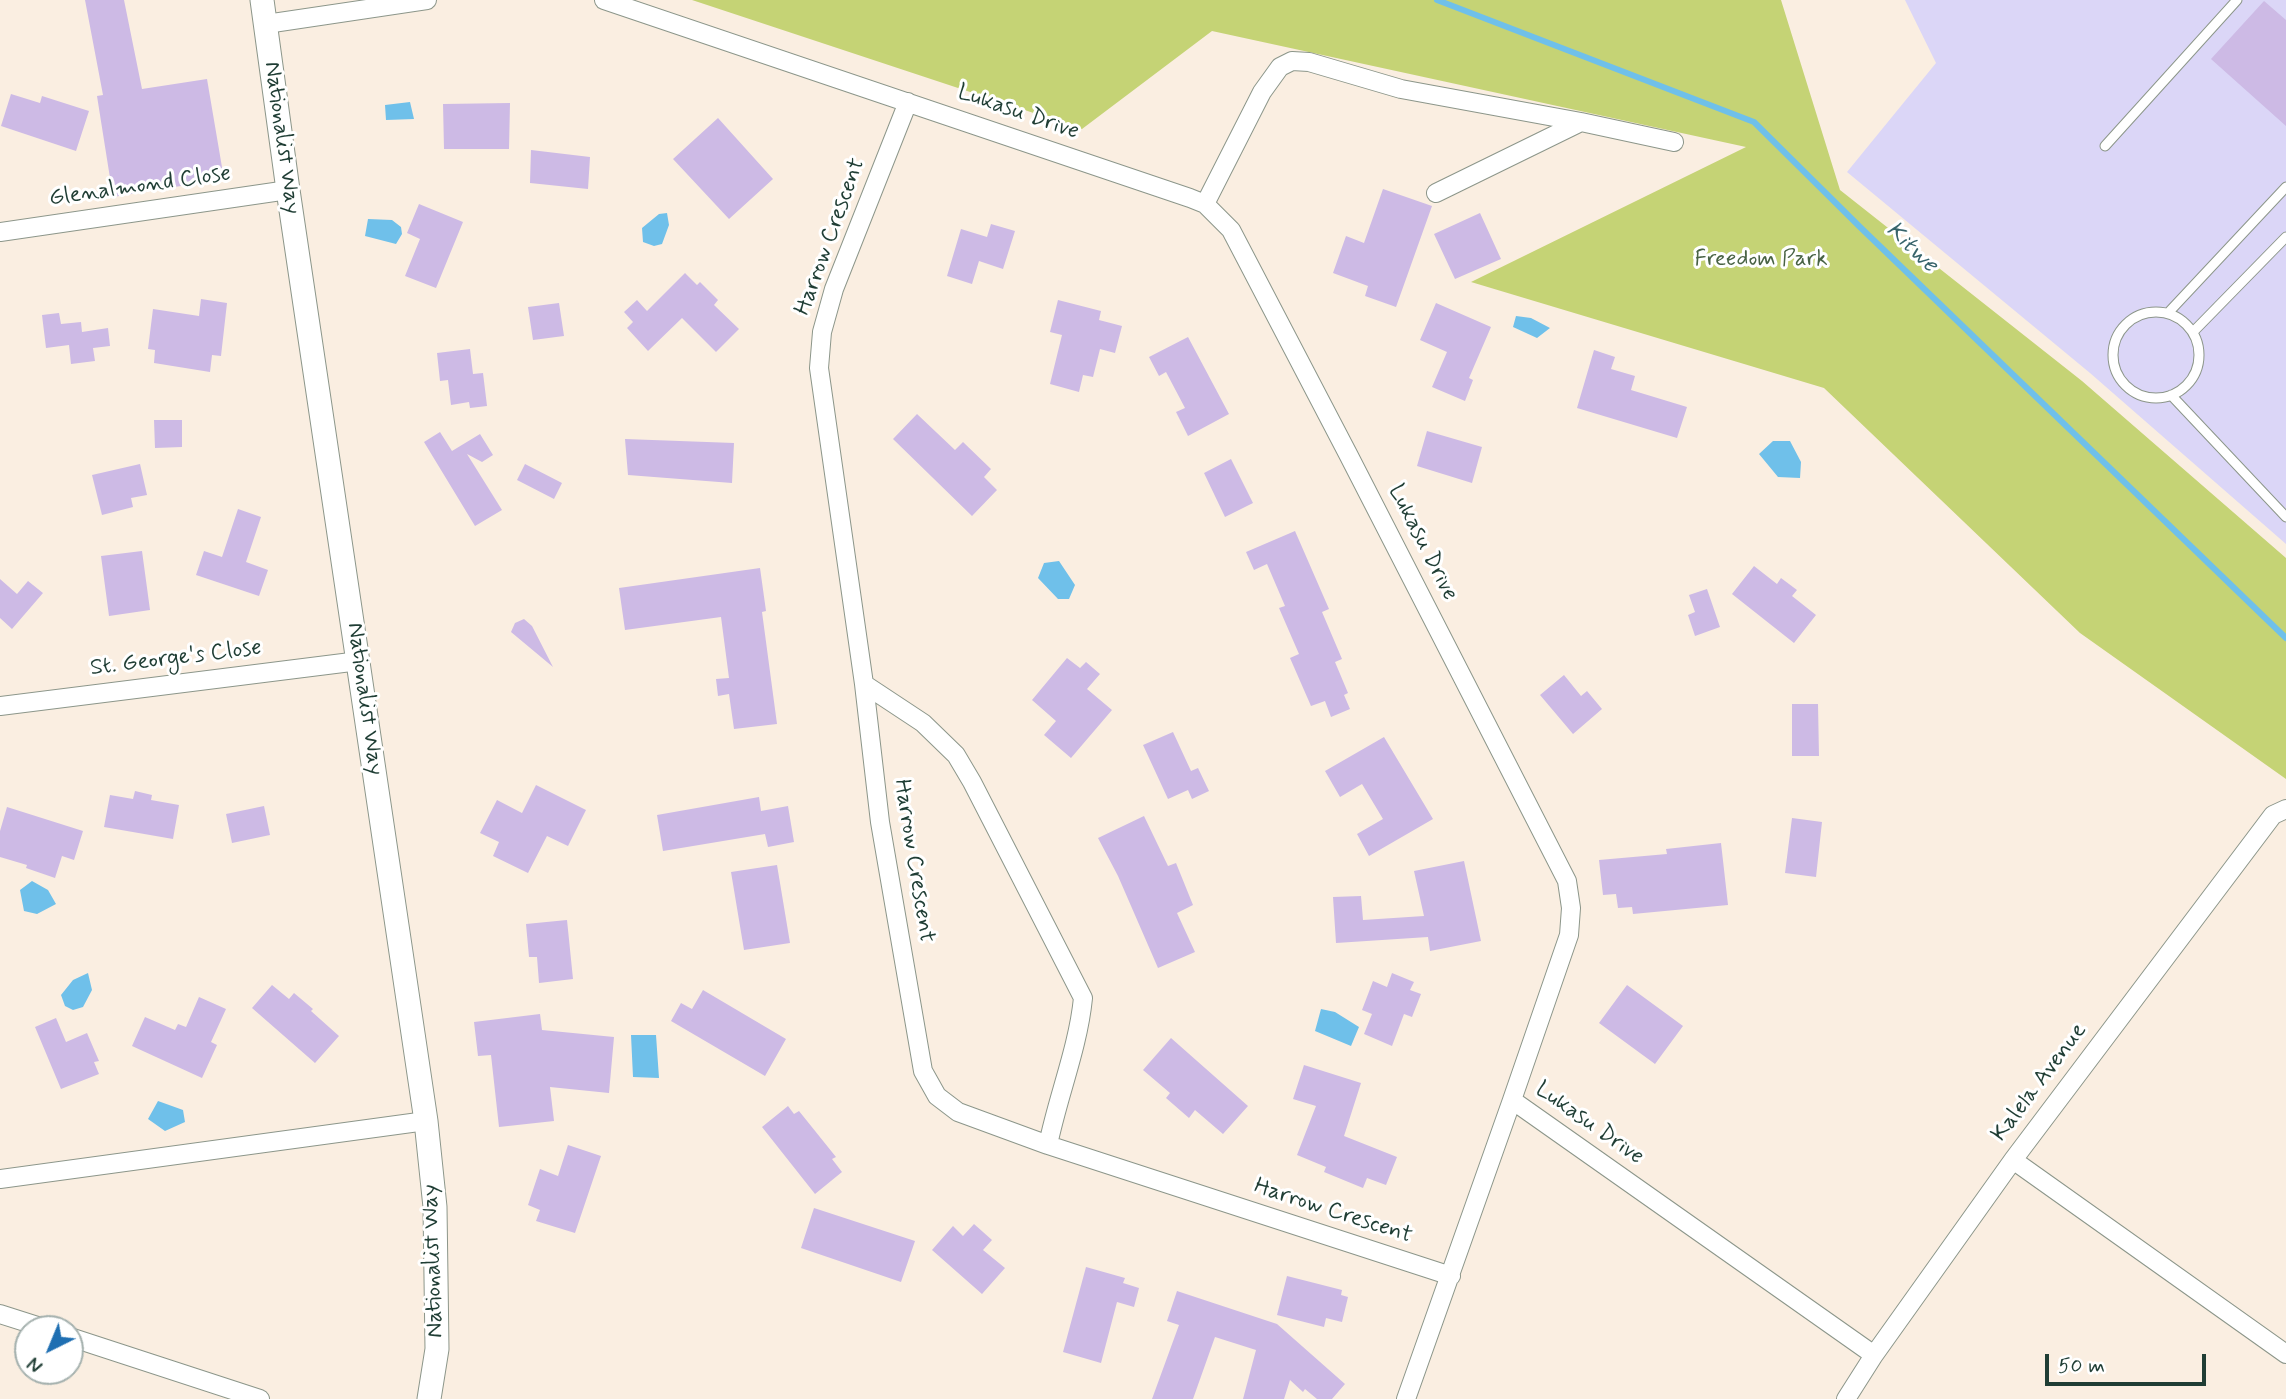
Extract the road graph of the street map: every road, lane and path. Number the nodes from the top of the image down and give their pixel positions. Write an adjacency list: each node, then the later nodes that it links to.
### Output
1 (262, 0): 5 (street, Nationalist Way)
2 (428, 0): 5 (street)
3 (604, 0): 6 (street, Lukasu Drive)
4 (2237, 0): 9 (lane)
5 (266, 24): 11 (street, Nationalist Way)
6 (908, 102): 13 (street, Lukasu Drive); 21 (street, Harrow Crescent)
7 (1581, 122): 8 (street); 12 (street); 13 (street)
8 (1674, 142)
9 (2105, 146)
10 (2286, 187): 16 (lane)
11 (288, 190): 14 (street, Glenalmond Close); 20 (street, Nationalist Way)
12 (1436, 193)
13 (1205, 204): 24 (street, Lukasu Drive)
14 (0, 232)
15 (2285, 240): 17 (lane)
16 (2168, 313): 17 (lane); 18 (lane)
17 (2193, 332): 18 (lane)
18 (2171, 395): 19 (lane)
19 (2286, 517)
20 (359, 661): 22 (street, St. George's Close); 25 (street, Nationalist Way)
21 (864, 684): 26 (street); 26 (street, Harrow Crescent)
22 (0, 706)
23 (2286, 809): 27 (street, Kalela Avenue)
24 (1513, 1100): 29 (street); 32 (street, Lukasu Drive)
25 (426, 1121): 28 (street); 34 (street, Nationalist Way)
26 (1048, 1145): 29 (street, Harrow Crescent)
27 (2013, 1160): 31 (street); 32 (street, Kalela Avenue)
28 (0, 1179)
29 (1451, 1276): 35 (street)
30 (84, 1342): 33 (street)
31 (2286, 1354)
32 (1874, 1355): 36 (street, Kalela Avenue)
33 (260, 1399)
34 (429, 1399)
35 (1406, 1399)
36 (1846, 1399)

